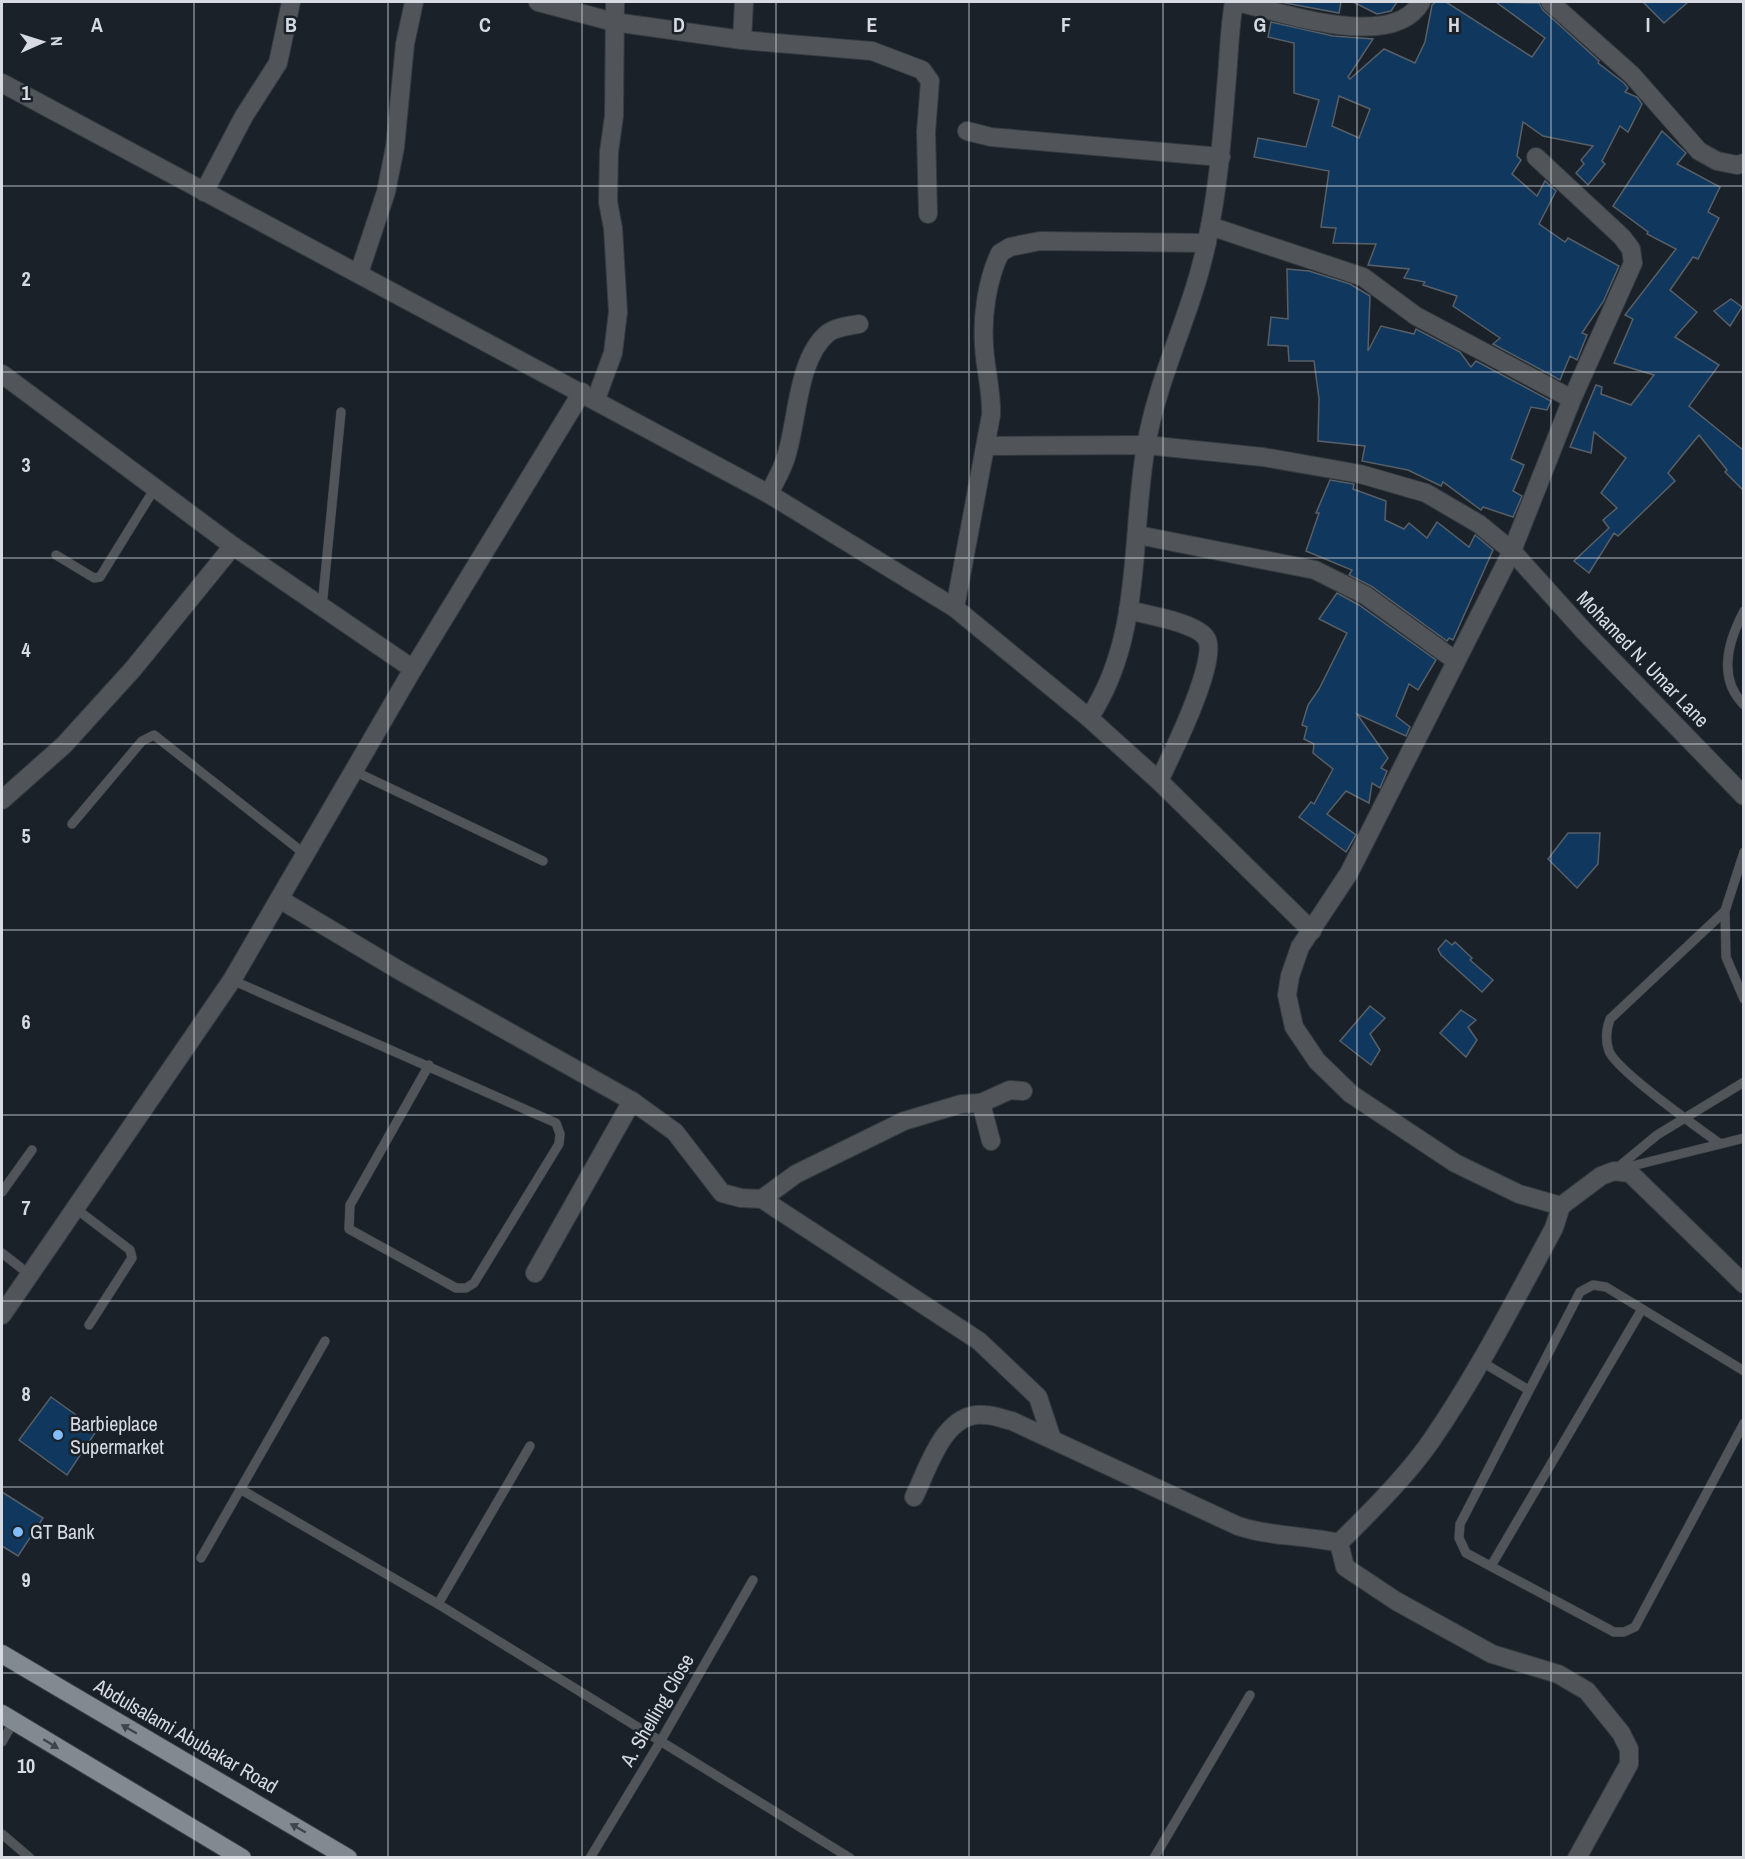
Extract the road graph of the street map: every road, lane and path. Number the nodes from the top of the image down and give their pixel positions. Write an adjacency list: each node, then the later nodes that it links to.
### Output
1 (291, 2): 16 (street)
2 (414, 2): 19 (street)
3 (538, 2): 9 (street)
4 (615, 2): 9 (street)
5 (744, 2): 10 (street)
6 (1235, 2): 7 (street); 13 (street)
7 (1420, 2)
8 (1550, 2): 15 (street)
9 (614, 22): 10 (street); 22 (street)
10 (742, 40): 17 (street)
11 (2, 83): 16 (street)
12 (966, 132): 13 (street)
13 (1221, 157): 18 (street)
14 (1536, 158): 23 (street)
15 (1743, 163)
16 (204, 192): 19 (street)
17 (928, 214)
18 (1209, 235): 23 (street); 25 (street); 26 (street)
19 (359, 273): 22 (street)
20 (859, 324): 28 (street)
21 (2, 374): 27 (street)
22 (589, 396): 28 (street); 38 (street)
23 (1572, 399): 31 (street)
24 (341, 412): 33 (lane)
25 (987, 446): 26 (street, Mohamed N. Umar Lane); 34 (street)
26 (1146, 446): 29 (street); 31 (street, Mohamed N. Umar Lane)
27 (156, 488): 30 (street); 32 (lane)
28 (769, 494): 34 (street)
29 (1138, 536): 35 (street); 37 (street)
30 (233, 546): 33 (street); 44 (street)
31 (1512, 551): 37 (street); 43 (street, Mohamed N. Umar Lane)
32 (56, 555)
33 (322, 607): 38 (street)
34 (955, 608): 40 (street)
35 (1128, 610): 40 (street); 42 (street)
36 (1743, 611): 39 (lane)
37 (1456, 661): 51 (street)
38 (413, 669): 41 (street)
39 (1743, 705)
40 (1089, 718): 42 (street)
41 (354, 771): 47 (street); 48 (lane)
42 (1159, 781): 51 (street)
43 (1743, 796)
44 (2, 800)
45 (72, 824): 47 (lane)
46 (1743, 852): 50 (lane)
47 (306, 855): 49 (street)
48 (543, 861)
49 (281, 900): 52 (street); 57 (street)
50 (1725, 910): 53 (lane); 59 (lane)
51 (1312, 931): 67 (street)
52 (232, 980): 54 (lane); 68 (street)
53 (1743, 999)
54 (429, 1065): 54 (lane)
55 (1743, 1082): 59 (lane)
56 (1023, 1091): 58 (street)
57 (632, 1101): 66 (street); 70 (street)
58 (981, 1103): 61 (street); 66 (street)
59 (1684, 1117): 62 (lane); 64 (lane)
60 (1743, 1138): 62 (lane)
61 (991, 1141)
62 (1719, 1143): 64 (lane)
63 (32, 1150): 65 (lane)
64 (1614, 1171): 67 (street); 72 (street)
65 (2, 1192)
66 (762, 1199): 82 (street)
67 (1561, 1206): 78 (street)
68 (75, 1208): 71 (street); 76 (lane)
69 (2, 1253): 71 (lane)
70 (535, 1273)
71 (30, 1275): 73 (street)
72 (1743, 1284)
73 (8, 1295): 75 (street)
74 (1642, 1309): 79 (lane); 80 (lane); 88 (lane)
75 (2, 1315)
76 (89, 1325)
77 (325, 1341): 84 (lane)
78 (1482, 1362): 80 (lane); 86 (street)
79 (1743, 1371)
80 (1527, 1389): 88 (lane)
81 (1743, 1424): 88 (lane)
82 (1052, 1439): 85 (street); 86 (street)
83 (530, 1446): 90 (lane)
84 (240, 1489): 87 (lane); 90 (lane)
85 (914, 1497)
86 (1339, 1543): 103 (street)
87 (201, 1558)
88 (1491, 1566)
89 (753, 1580): 95 (lane, A. Shelling Close)
90 (438, 1604): 95 (lane)
91 (2, 1654): 99 (main road, Abdulsalami Abubakar Road, one-way to 91)
92 (1250, 1695): 102 (lane)
93 (8, 1718): 94 (lane); 98 (main road, one-way to 98)
94 (2, 1742)
95 (660, 1742): 100 (lane, A. Shelling Close); 101 (lane)
96 (2, 1834): 97 (lane)
97 (30, 1857)
98 (242, 1857)
99 (348, 1857)
100 (590, 1857)
101 (850, 1857)
102 (1154, 1857)
103 (1577, 1857)

